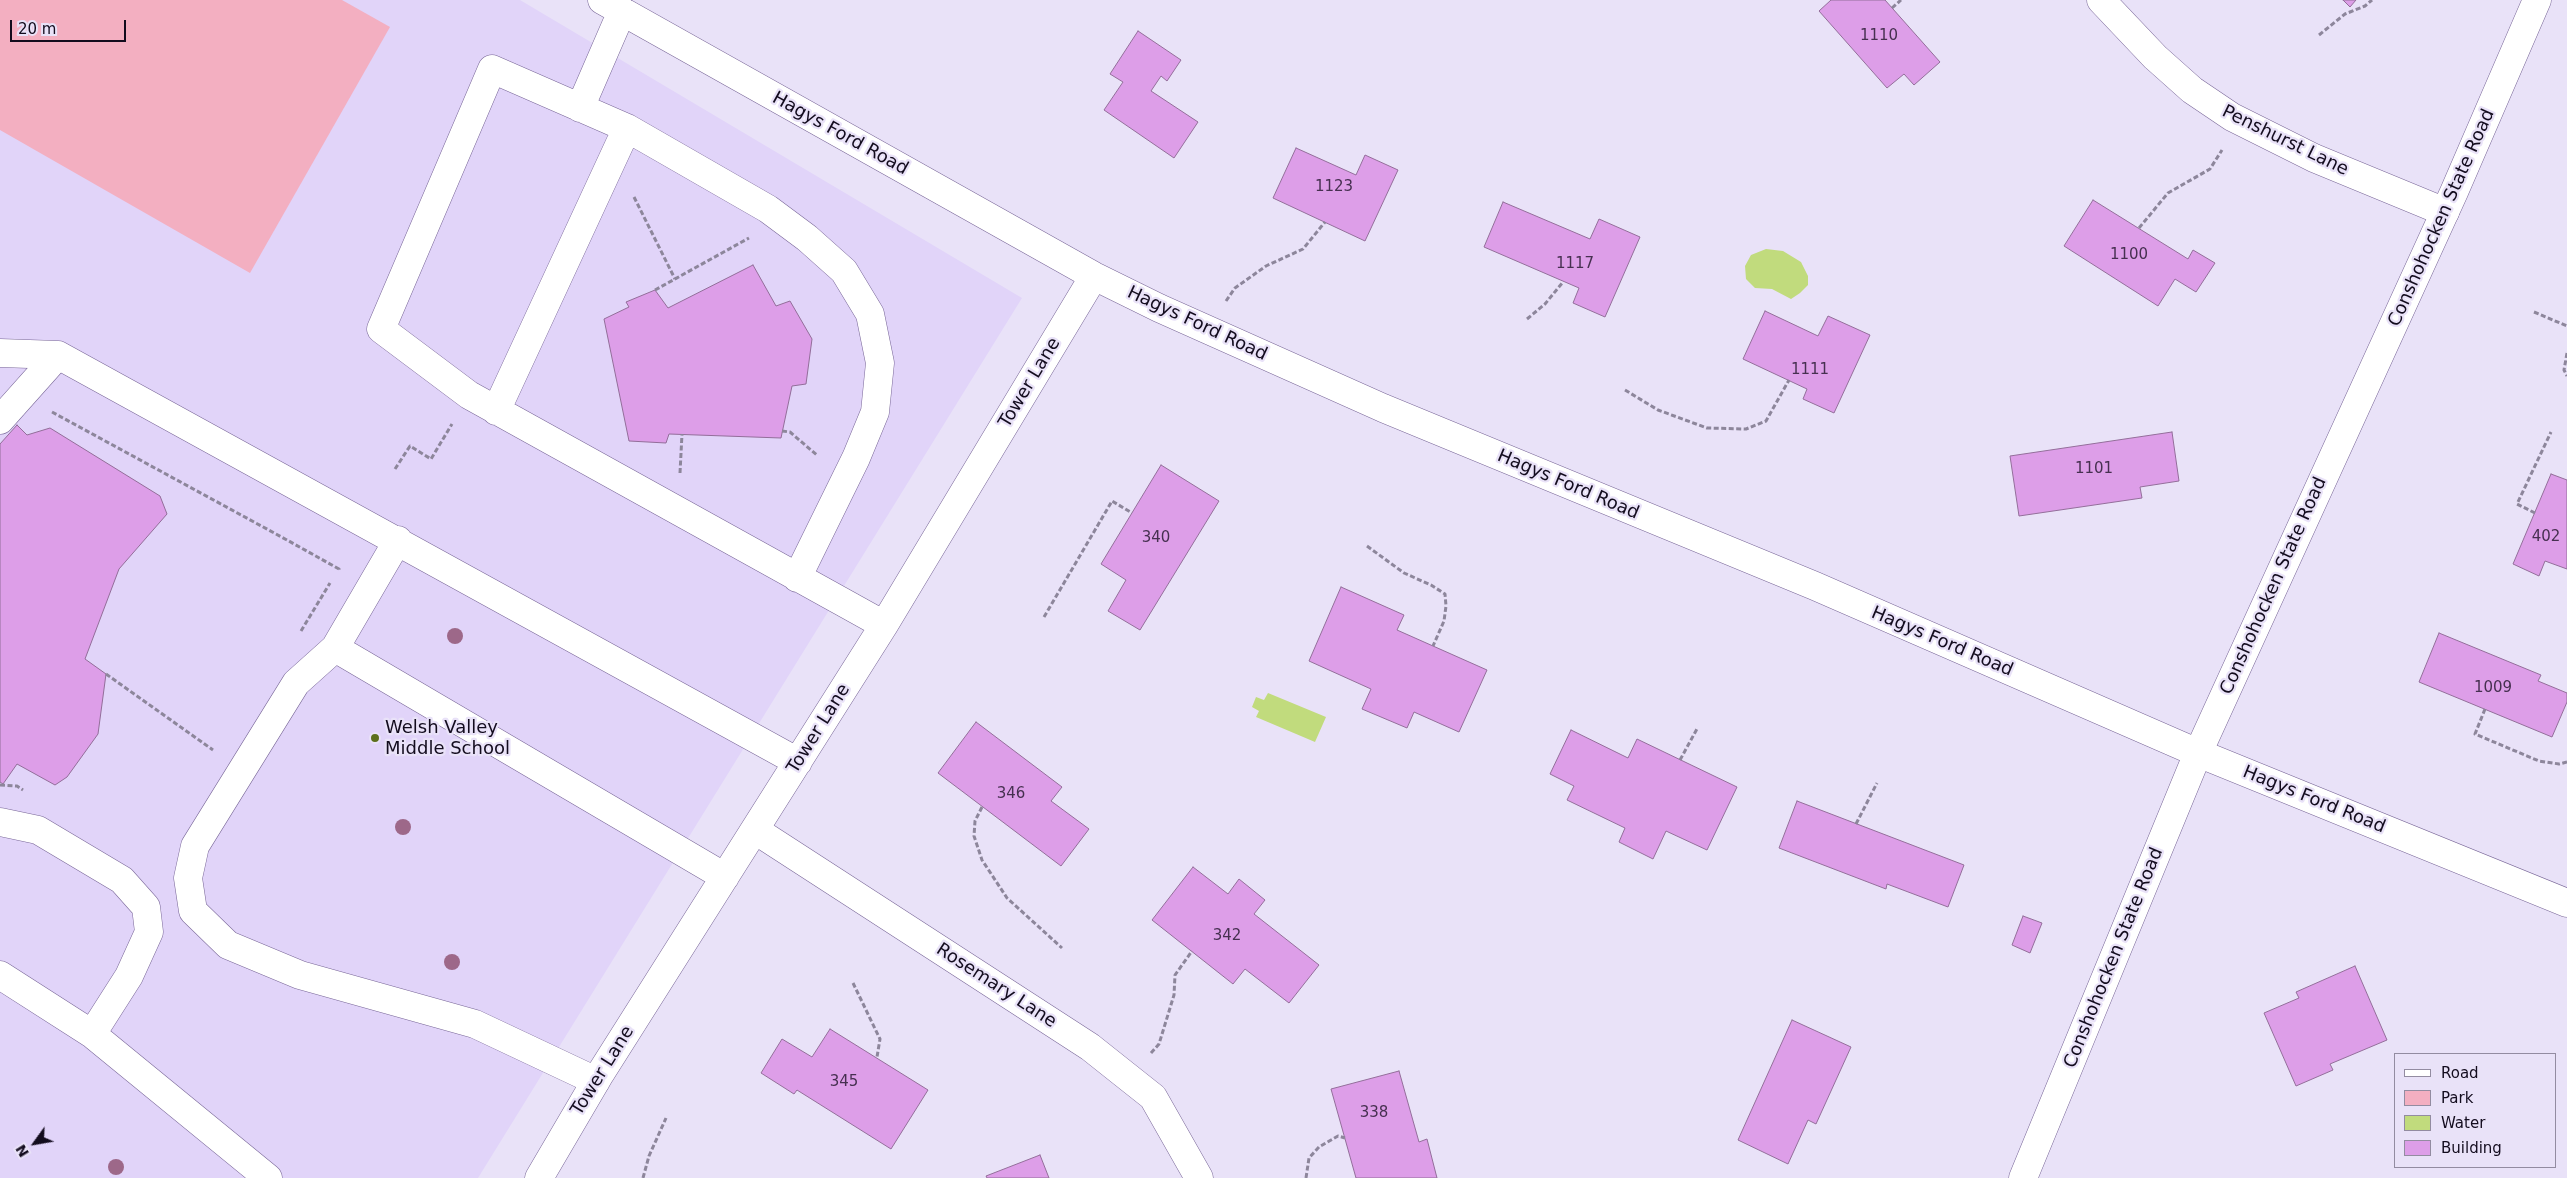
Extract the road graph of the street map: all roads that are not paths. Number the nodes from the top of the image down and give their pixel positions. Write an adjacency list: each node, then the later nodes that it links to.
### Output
1 (2101, 0): 6 (street, Penshurst Lane)
2 (2537, 0): 6 (street, Conshohocken State Road)
3 (612, 6): 4 (street); 7 (street, Hagys Ford Road)
4 (580, 108): 5 (street); 10 (street)
5 (627, 128): 10 (street); 13 (street)
6 (2445, 212): 16 (street, Conshohocken State Road)
7 (1094, 276): 14 (street, Tower Lane); 16 (street, Hagys Ford Road)
8 (0, 353): 9 (street)
9 (58, 355): 11 (street); 12 (street)
10 (496, 411): 13 (street)
11 (0, 420)
12 (398, 540): 15 (street); 17 (street)
13 (798, 578): 14 (street)
14 (884, 625): 17 (street, Tower Lane)
15 (335, 648): 20 (street); 24 (street)
16 (2198, 753): 21 (street, Hagys Ford Road); 28 (street, Conshohocken State Road)
17 (798, 762): 19 (street, Tower Lane)
18 (0, 822): 23 (street)
19 (755, 830): 20 (street, Tower Lane); 27 (street, Rosemary Lane)
20 (725, 877): 24 (street, Tower Lane)
21 (2567, 903)
22 (0, 976): 23 (street)
23 (92, 1034): 25 (street)
24 (596, 1081): 26 (street, Tower Lane)
25 (268, 1178)
26 (539, 1178)
27 (1199, 1178)
28 (2023, 1178)

